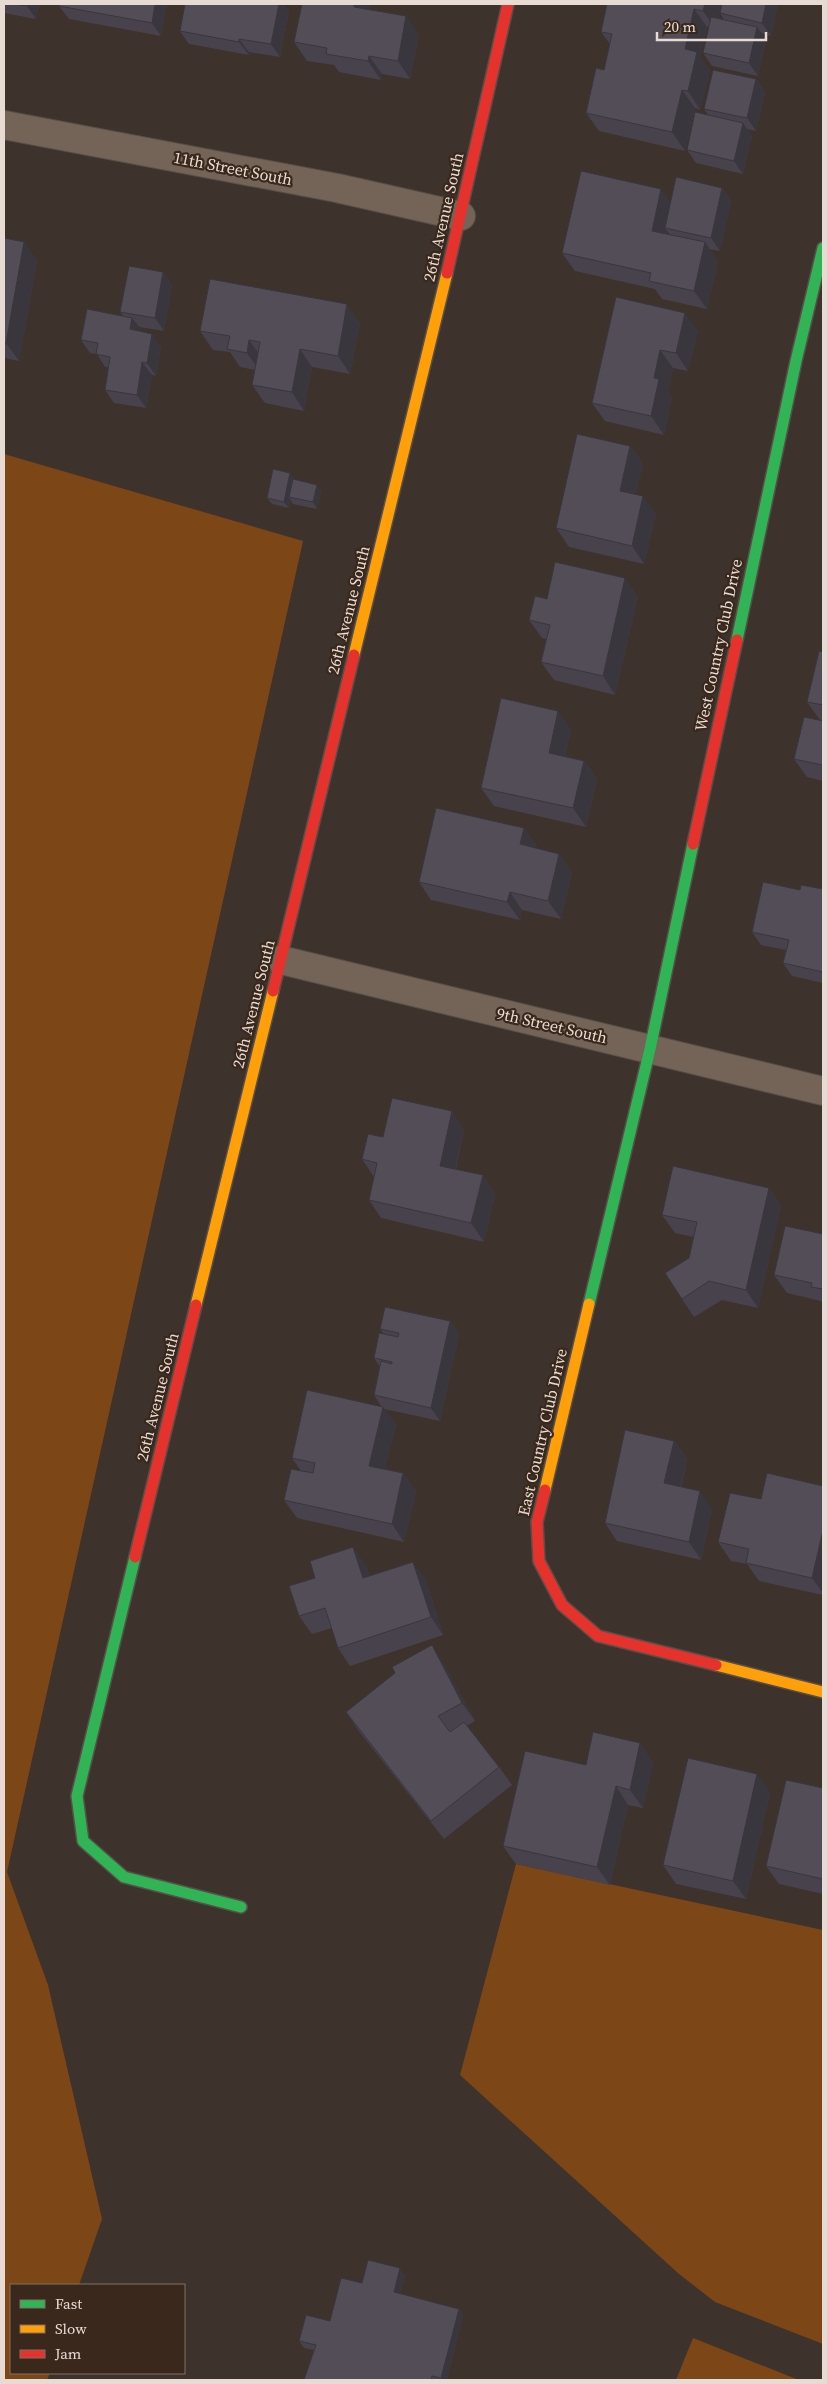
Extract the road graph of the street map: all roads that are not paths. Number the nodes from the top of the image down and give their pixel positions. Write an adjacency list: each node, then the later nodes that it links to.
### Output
1 (508, 4): 3 (street, 26th Avenue South)
2 (4, 125): 3 (street, 11th Street South)
3 (461, 216): 5 (street, 26th Avenue South)
4 (823, 248): 6 (street, West Country Club Drive)
5 (281, 960): 6 (street, 9th Street South); 9 (street, 26th Avenue South)
6 (650, 1049): 7 (street, 9th Street South); 8 (street, East Country Club Drive)
7 (823, 1091)
8 (823, 1692)
9 (241, 1907)

